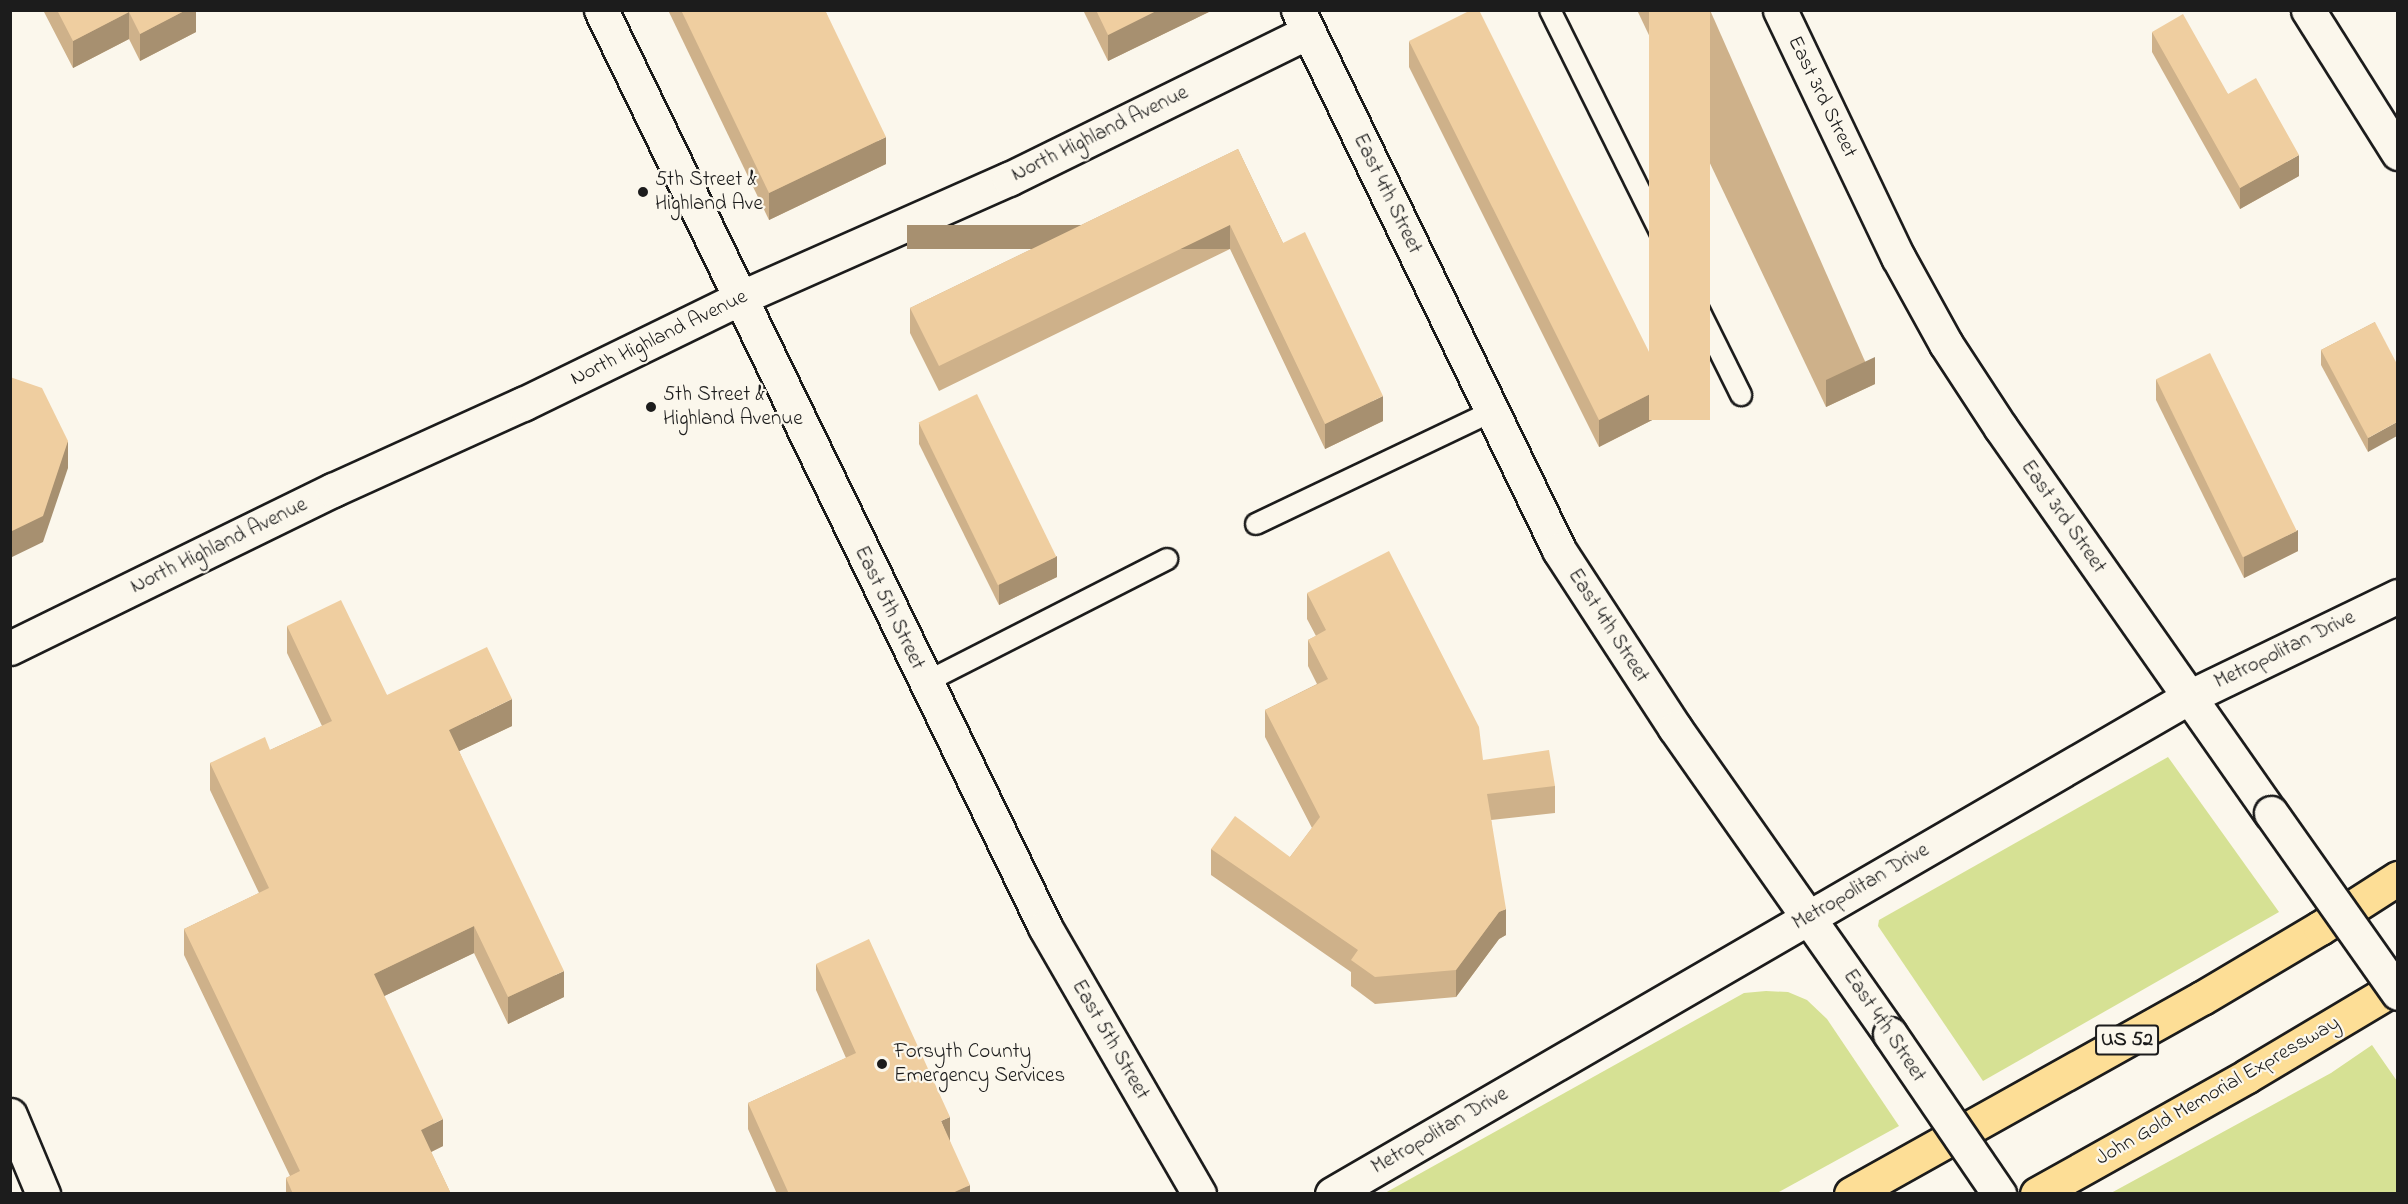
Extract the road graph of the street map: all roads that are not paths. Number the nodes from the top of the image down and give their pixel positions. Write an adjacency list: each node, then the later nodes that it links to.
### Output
1 (601, 10): 7 (street, East 5th Street)
2 (1550, 10): 8 (lane)
3 (1780, 10): 15 (street, East 3rd Street)
4 (2308, 10): 6 (street)
5 (1303, 21): 7 (street, North Highland Avenue); 9 (street, East 4th Street)
6 (2397, 153)
7 (740, 298): 13 (street, North Highland Avenue); 14 (street, East 5th Street)
8 (1741, 395)
9 (1491, 412): 10 (lane); 17 (street, East 4th Street)
10 (1256, 524)
11 (1167, 559): 14 (lane)
12 (2397, 596): 15 (street, Metropolitan Drive)
13 (10, 648)
14 (924, 683): 22 (street, East 5th Street)
15 (2189, 697): 17 (street, Metropolitan Drive); 19 (street, East 3rd Street, bridge)
16 (2397, 878): 24 (highway, US 52)
17 (1810, 917): 23 (street, Metropolitan Drive); 25 (street, East 4th Street, bridge)
18 (2397, 986): 26 (highway, John Gold Memorial Expressway)
19 (2397, 993)
20 (10, 1115): 21 (street)
21 (43, 1194)
22 (1199, 1194)
23 (1332, 1194)
24 (1851, 1194)
25 (1999, 1194)
26 (2037, 1194)

